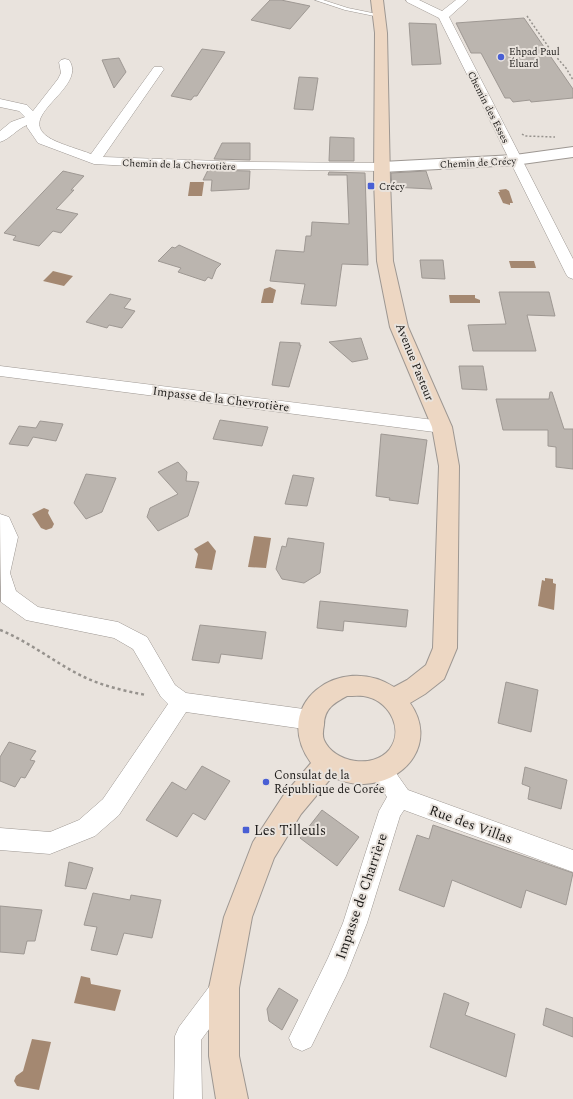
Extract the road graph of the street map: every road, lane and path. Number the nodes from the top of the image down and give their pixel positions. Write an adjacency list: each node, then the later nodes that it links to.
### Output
1 (318, 0): 4 (lane)
2 (411, 0): 5 (street)
3 (463, 0): 5 (street)
4 (378, 7): 18 (main road, Avenue Pasteur)
5 (443, 16): 17 (street, Chemin des Esses)
6 (527, 16): 9 (path)
7 (65, 62): 11 (street)
8 (158, 69): 16 (street)
9 (573, 80)
10 (0, 103): 11 (street)
11 (33, 118): 14 (street); 16 (street, Chemin de la Chevrotière)
12 (520, 133): 13 (path)
13 (557, 137)
14 (0, 138)
15 (573, 152): 17 (street, Chemin de Crécy)
16 (94, 160): 18 (street, Chemin de la Chevrotière)
17 (515, 160): 18 (street, Chemin de Crécy); 19 (street, Chemin des Esses)
18 (382, 167): 21 (main road, Avenue Pasteur)
19 (573, 274)
20 (0, 371): 21 (street, Impasse de la Chevrotière)
21 (442, 427): 24 (main road, Avenue Pasteur)
22 (0, 521): 25 (street)
23 (0, 630): 25 (path)
24 (394, 699): 26 (main road); 28 (main road)
25 (181, 702): 26 (street); 30 (street)
26 (311, 720): 27 (main road)
27 (328, 762): 28 (main road); 32 (main road)
28 (381, 770): 29 (street)
29 (400, 798): 31 (street, Rue des Villas); 33 (street, Impasse de Charrière)
30 (0, 839)
31 (573, 861)
32 (224, 988): 34 (street); 35 (main road)
33 (302, 1038)
34 (188, 1099)
35 (232, 1099)

